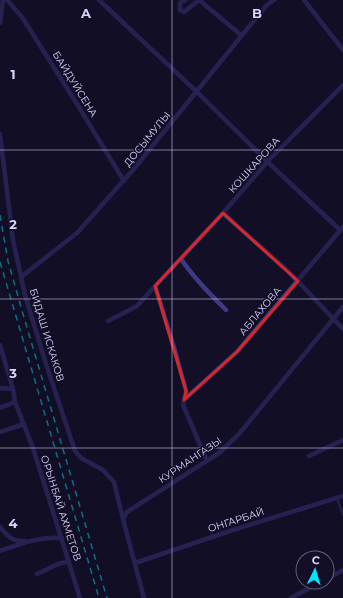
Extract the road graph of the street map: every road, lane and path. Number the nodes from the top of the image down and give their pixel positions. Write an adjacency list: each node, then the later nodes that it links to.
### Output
1 (3, 0): 8 (street)
2 (7, 0): 15 (street, БАЙДУЙСЕНА)
3 (99, 0): 12 (street)
4 (184, 0): 5 (street)
5 (199, 0): 9 (street)
6 (274, 0): 9 (street, ДОСЫМУЛЫ)
7 (304, 0): 10 (street)
8 (0, 24)
9 (241, 35): 12 (street, ДОСЫМУЛЫ)
10 (343, 50)
11 (343, 85): 14 (street, КОШКАРОВА)
12 (196, 91): 14 (street); 15 (street, ДОСЫМУЛЫ)
13 (0, 134): 19 (street, БИДАШ ИСКАКОВ)
14 (268, 161): 16 (street, КОШКАРОВА); 17 (street)
15 (124, 181): 19 (street, ДОСЫМУЛЫ)
16 (222, 213): 18 (street, КОШКАРОВА); 20 (street)
17 (342, 228): 20 (street, АБЛАХОВА)
18 (181, 259): 21 (street, КОШКАРОВА); 23 (street)
19 (21, 276): 41 (street, БИДАШ ИСКАКОВ)
20 (298, 281): 24 (street); 30 (street, АБЛАХОВА)
21 (156, 286): 25 (street, КОШКАРОВА); 30 (street)
22 (343, 307): 24 (street, КУРМАНГАЗЫ)
23 (226, 310)
24 (334, 319): 26 (street); 37 (street, КУРМАНГАЗЫ)
25 (108, 321)
26 (343, 329)
27 (0, 346): 29 (street, ОРЫНБАЙ АХМЕТОВ)
28 (0, 388): 29 (street)
29 (13, 389): 31 (street, ОРЫНБАЙ АХМЕТОВ)
30 (184, 400): 37 (street)
31 (16, 402): 32 (street); 33 (street, ОРЫНБАЙ АХМЕТОВ)
32 (0, 408)
33 (24, 424): 34 (street); 43 (street, ОРЫНБАЙ АХМЕТОВ)
34 (0, 432)
35 (343, 440): 36 (street)
36 (309, 456)
37 (207, 461): 41 (street, КУРМАНГАЗЫ)
38 (343, 496): 39 (street, ОНГАРБАЙ)
39 (337, 498): 40 (lane); 47 (street, ОНГАРБАЙ)
40 (343, 515)
41 (123, 519): 47 (street)
42 (0, 527): 44 (street)
43 (62, 538): 44 (street); 46 (street, ОРЫНБАЙ АХМЕТОВ)
44 (30, 541): 45 (street)
45 (0, 551)
46 (69, 561): 48 (street); 50 (street, ОРЫНБАЙ АХМЕТОВ)
47 (135, 563): 51 (street)
48 (37, 574)
49 (306, 590): 52 (street)
50 (80, 598)
51 (144, 598)
52 (291, 598)

